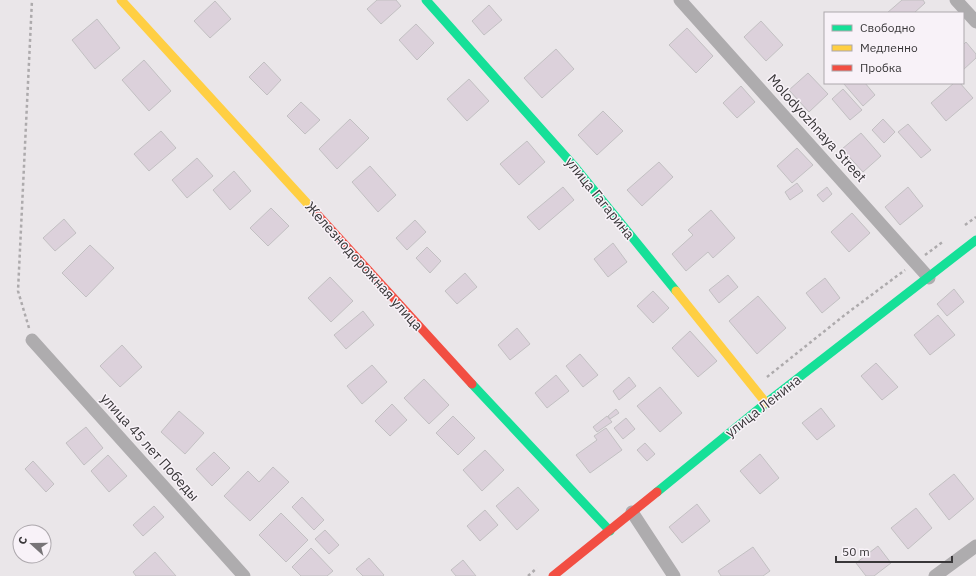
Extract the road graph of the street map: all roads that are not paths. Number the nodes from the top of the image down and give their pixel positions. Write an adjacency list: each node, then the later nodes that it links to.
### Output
1 (121, 0): 11 (street, Железнодорожная улица)
2 (426, 0): 9 (street, улица Гагарина)
3 (680, 0): 7 (street, Molodyozhnaya Street)
4 (956, 0): 5 (street)
5 (976, 22)
6 (976, 240): 7 (street, улица Ленина)
7 (929, 278): 9 (street, улица Ленина)
8 (32, 340): 13 (street, улица 45 лет Победы)
9 (766, 403): 10 (street, улица Ленина)
10 (632, 512): 11 (street, улица Ленина); 15 (street)
11 (610, 531): 14 (street, улица Ленина)
12 (976, 546): 16 (street)
13 (244, 576)
14 (552, 576)
15 (674, 576)
16 (935, 576)

